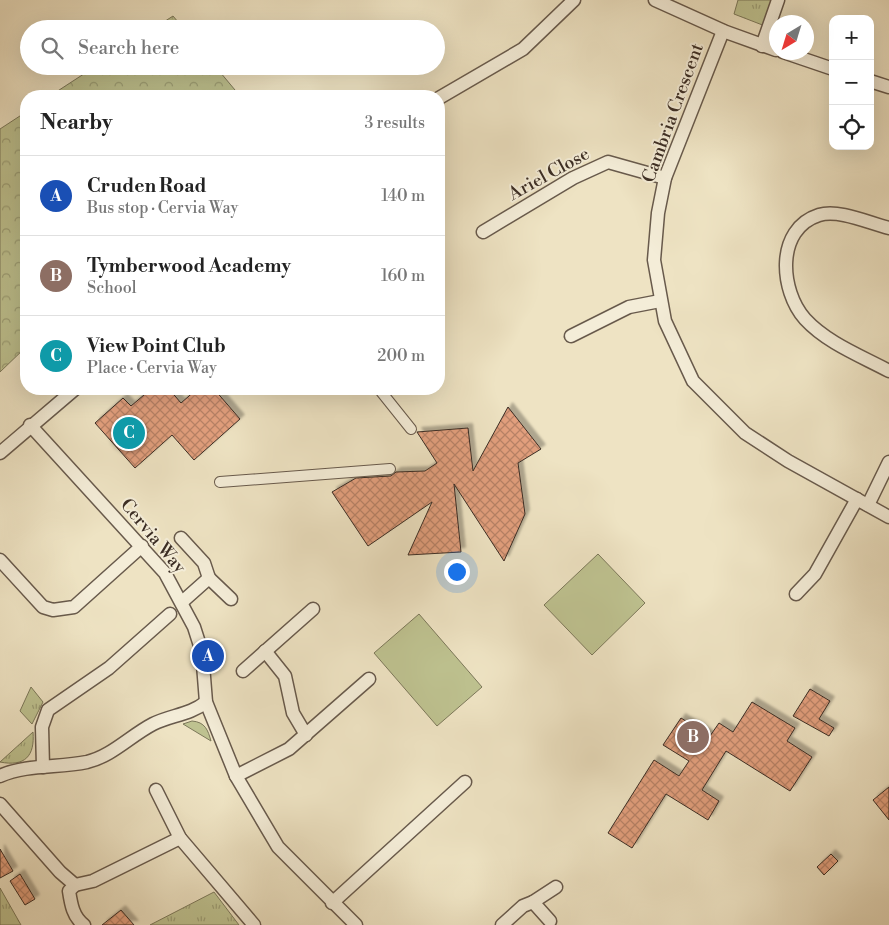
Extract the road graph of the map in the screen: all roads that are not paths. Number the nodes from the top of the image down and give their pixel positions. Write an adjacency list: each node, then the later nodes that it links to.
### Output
1 (574, 0): 11 (street)
2 (655, 0): 4 (street)
3 (778, 0): 5 (street)
4 (723, 31): 5 (street); 12 (street, Cambria Crescent)
5 (762, 46): 6 (street)
6 (769, 48)
7 (807, 60): 8 (street)
8 (829, 68)
9 (874, 82): 10 (street)
10 (889, 87)
11 (445, 94)
12 (664, 178): 14 (street, Ariel Close); 15 (street, Cambria Crescent)
13 (889, 228): 17 (street)
14 (483, 232)
15 (660, 301): 16 (street); 26 (street, Cambria Crescent)
16 (570, 336)
17 (889, 371)
18 (68, 395): 20 (street)
19 (384, 395): 21 (street)
20 (30, 426): 22 (street); 29 (street, Cervia Way)
21 (411, 429)
22 (0, 453)
23 (889, 462): 26 (street)
24 (390, 469): 25 (street)
25 (220, 482)
26 (862, 502): 27 (street, Cambria Crescent); 32 (street)
27 (889, 517)
28 (181, 538): 31 (street)
29 (142, 546): 30 (street); 34 (street, Cervia Way)
30 (0, 560)
31 (209, 578): 33 (street); 34 (street)
32 (796, 594)
33 (231, 599)
34 (182, 602): 40 (street, Cervia Way)
35 (313, 609): 37 (street)
36 (170, 614): 42 (street)
37 (265, 651): 38 (street); 41 (street)
38 (243, 671)
39 (369, 679): 41 (street)
40 (206, 702): 42 (street); 44 (street, Cervia Way)
41 (306, 735): 44 (street)
42 (43, 768): 43 (street)
43 (0, 776)
44 (236, 776): 52 (street, Cervia Way)
45 (465, 782): 52 (street)
46 (156, 790): 48 (street)
47 (0, 804): 49 (street)
48 (180, 838): 49 (street); 55 (street)
49 (75, 885): 54 (street)
50 (556, 887): 51 (street)
51 (533, 902): 53 (street); 57 (street)
52 (332, 903): 56 (street, Cervia Way)
53 (550, 921)
54 (84, 925)
55 (254, 925)
56 (356, 925)
57 (502, 925)

